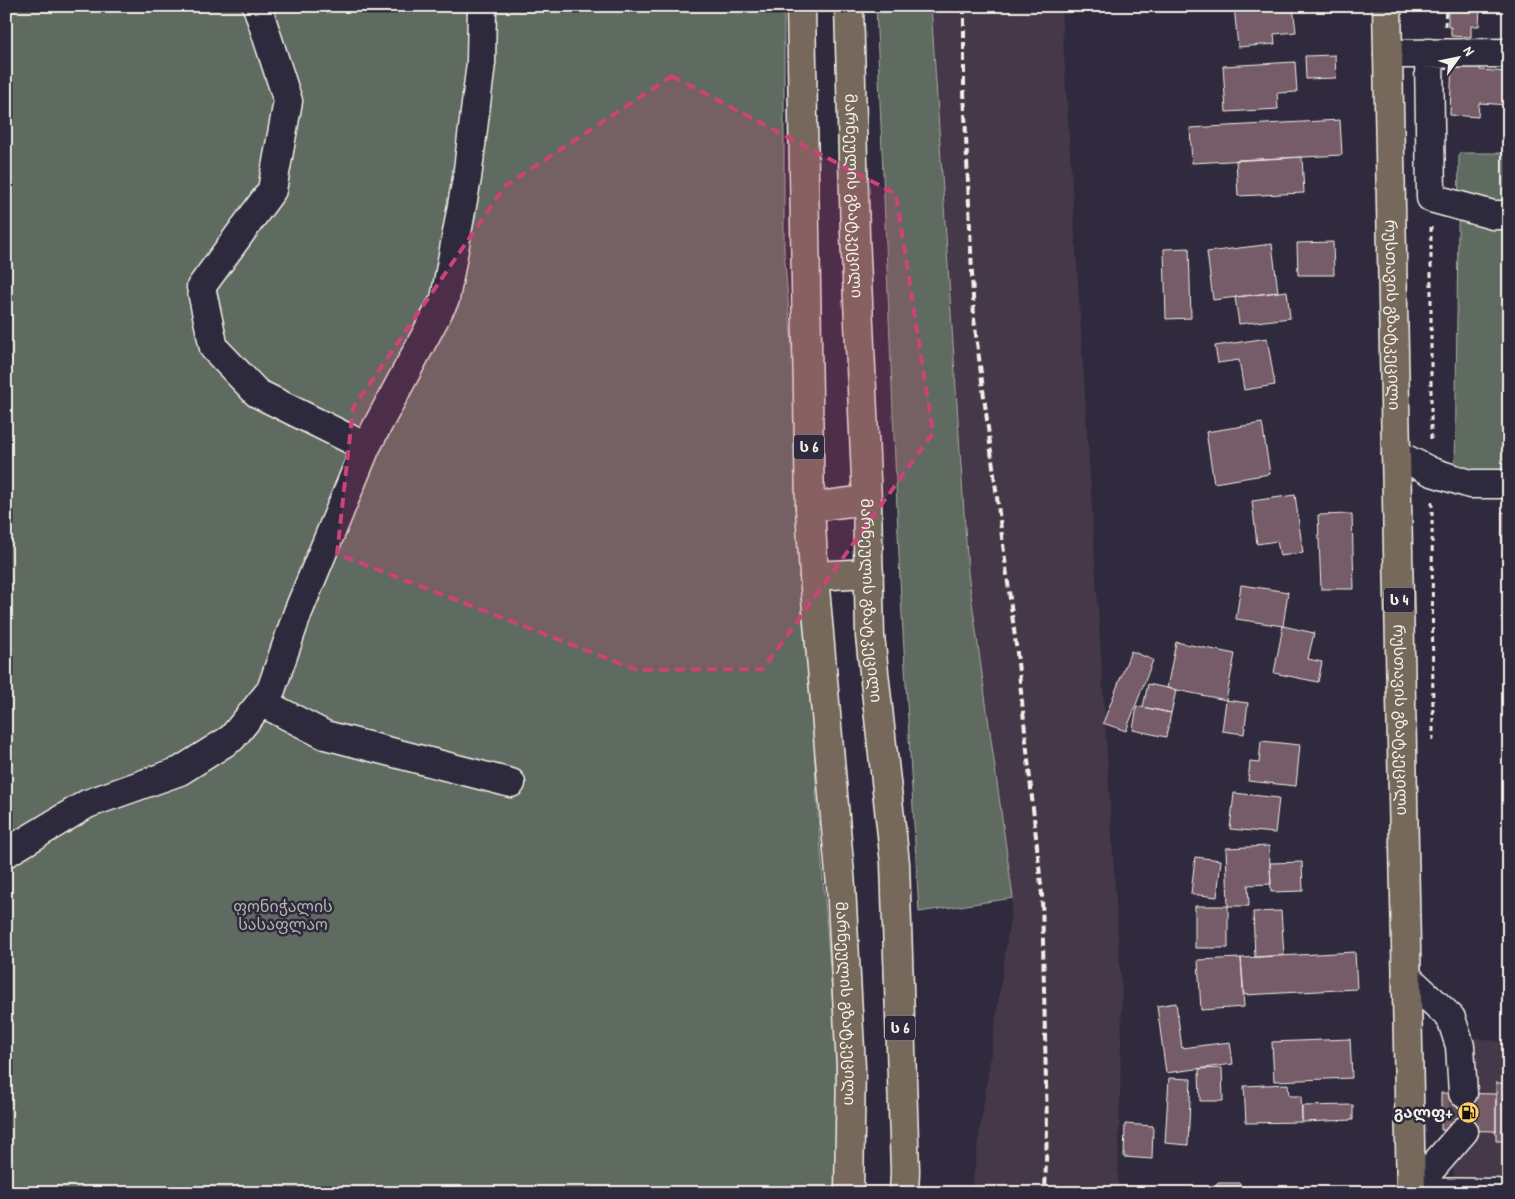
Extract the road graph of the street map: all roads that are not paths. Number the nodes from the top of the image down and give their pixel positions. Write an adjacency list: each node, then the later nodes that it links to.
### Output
1 (257, 6): 10 (lane)
2 (482, 6): 10 (lane)
3 (801, 6): 14 (highway, მარნეულის გზატკეცილი / ს 6)
4 (849, 6): 13 (highway, მარნეულის გზატკეცილი / ს 6)
5 (1387, 6): 7 (highway, რუსთავის გზატკეცილი / ს 4)
6 (1509, 53): 8 (lane)
7 (1388, 54): 8 (lane); 11 (highway, რუსთავის გზატკეცილი / ს 4)
8 (1429, 54): 9 (lane)
9 (1509, 215)
10 (366, 447): 17 (lane)
11 (1396, 454): 12 (lane); 20 (highway, რუსთავის გზატკეცილი / ს 4)
12 (1509, 484)
13 (867, 500): 14 (highway); 15 (highway, მარნეულის გზატკეცილი / ს 6)
14 (810, 507): 16 (highway, მარნეულის გზატკეცილი / ს 6)
15 (869, 573): 16 (highway); 25 (highway, მარნეულის გზატკეცილი / ს 6)
16 (814, 576): 24 (highway, მარნეულის გზატკეცილი / ს 6)
17 (261, 702): 18 (lane); 19 (lane)
18 (511, 783)
19 (6, 853)
20 (1407, 977): 21 (lane); 23 (highway, რუსთავის გზატკეცილი / ს 4)
21 (1463, 1094)
22 (1464, 1131): 23 (lane)
23 (1411, 1192): 26 (lane)
24 (849, 1193)
25 (904, 1193)
26 (1496, 1193)

